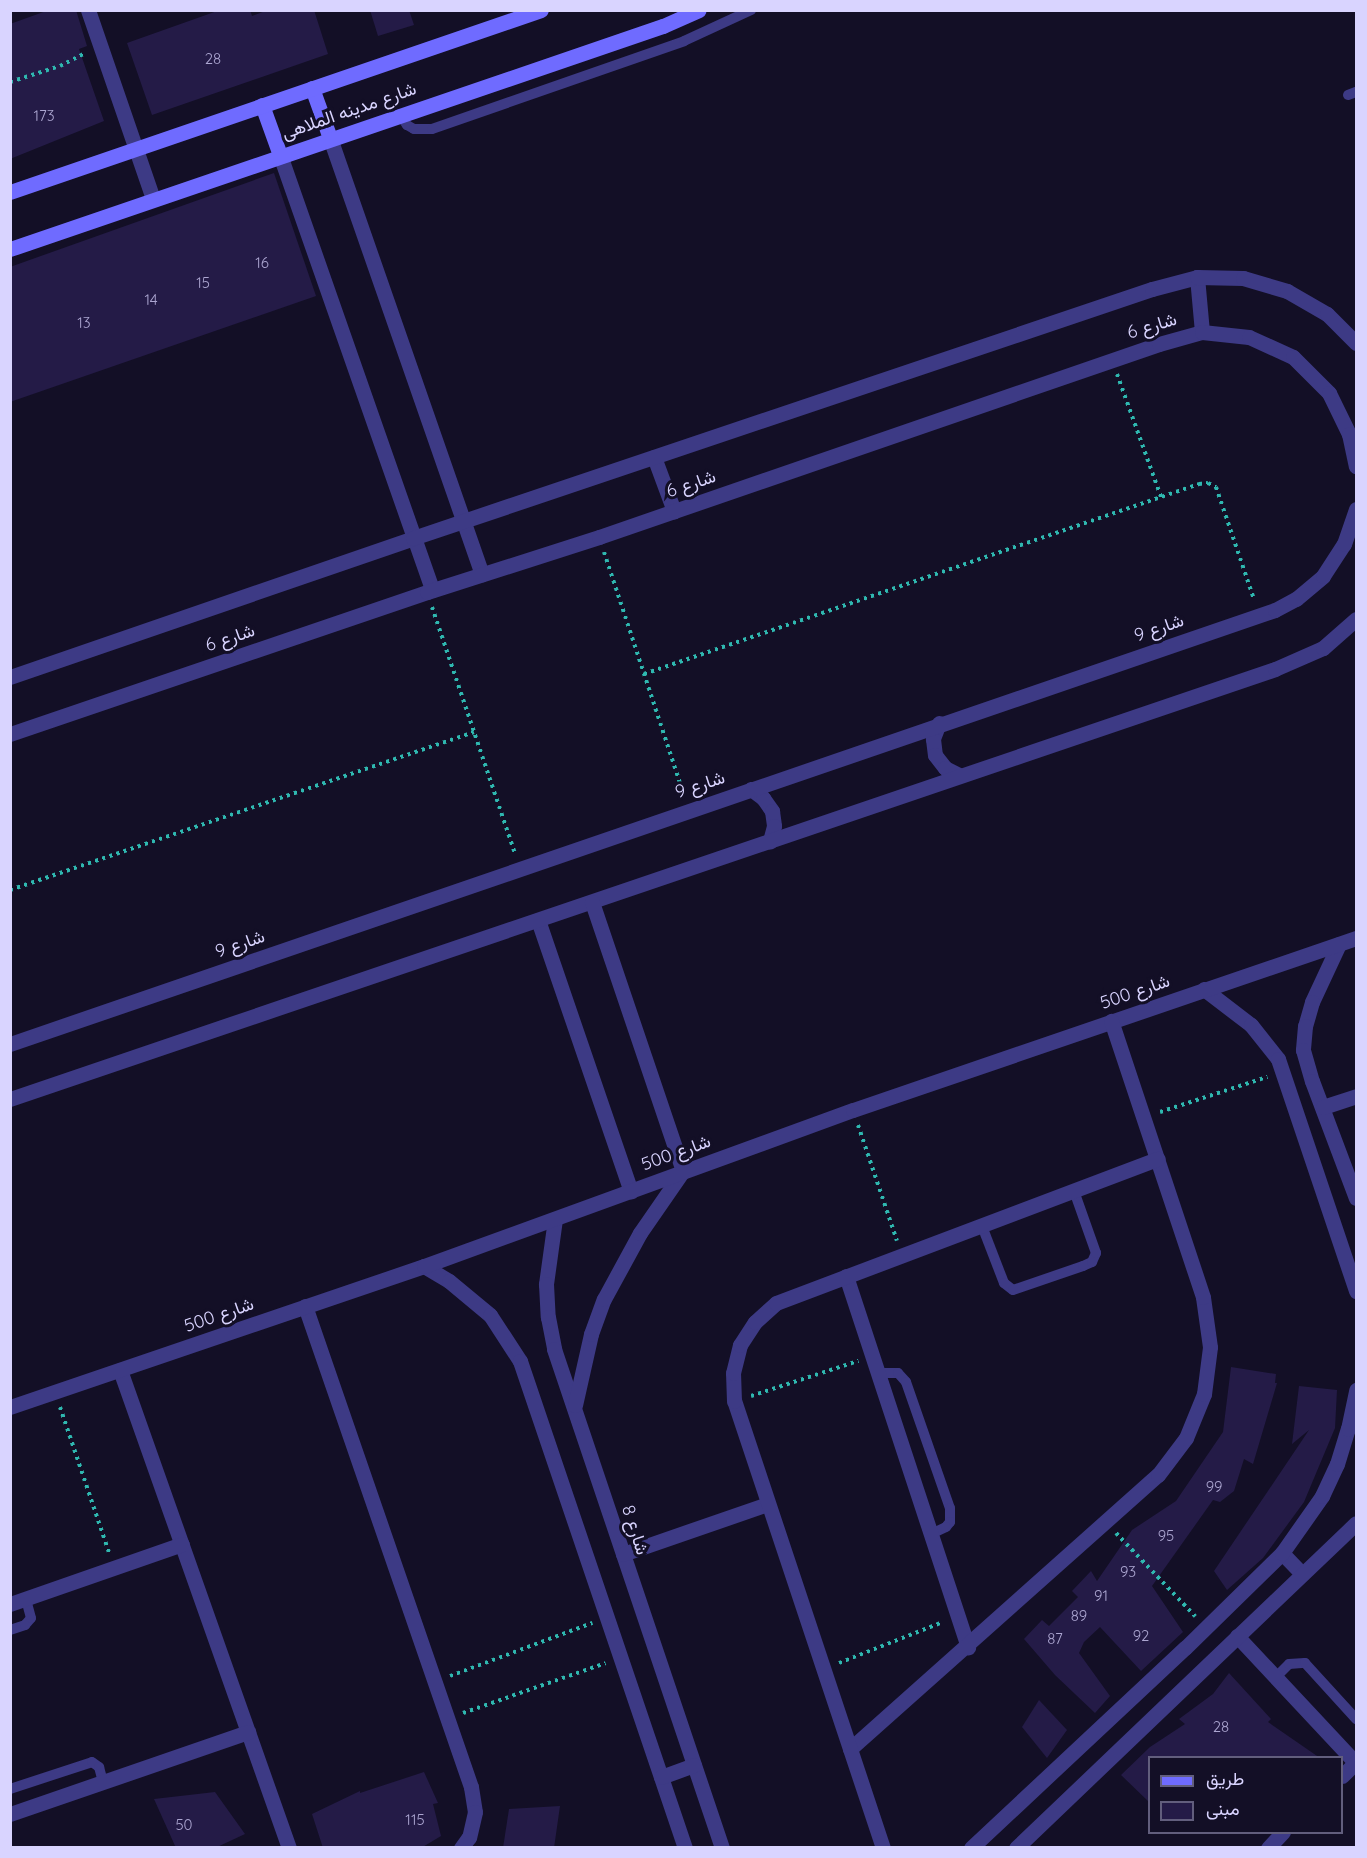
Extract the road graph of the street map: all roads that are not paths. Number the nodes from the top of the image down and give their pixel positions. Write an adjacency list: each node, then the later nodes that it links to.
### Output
1 (88, 10): 9 (street)
2 (541, 10): 5 (street, شارع مدينه الملاهى)
3 (699, 10): 7 (street, شارع مدينه الملاهى)
4 (751, 10): 7 (lane)
5 (312, 88): 6 (street, شارع مدينه الملاهى); 8 (street)
6 (262, 105): 9 (street, شارع مدينه الملاهى); 10 (street)
7 (400, 114): 8 (street, شارع مدينه الملاهى)
8 (330, 138): 10 (street, شارع مدينه الملاهى); 22 (street)
9 (135, 149): 11 (street, شارع مدينه الملاهى); 12 (street)
10 (280, 155): 12 (street, شارع مدينه الملاهى); 23 (street)
11 (10, 192)
12 (153, 200): 13 (street, شارع مدينه الملاهى)
13 (10, 249)
14 (1197, 277): 15 (street); 16 (street, شارع 6); 18 (street, شارع 6)
15 (1202, 332): 17 (street, شارع 6); 21 (street, شارع 6)
16 (1356, 343)
17 (1353, 433): 19 (street)
18 (654, 457): 21 (street); 22 (street, شارع 6)
19 (1356, 466)
20 (1356, 509): 28 (street, شارع 9)
21 (674, 511): 24 (street, شارع 6)
22 (463, 521): 23 (street, شارع 6); 24 (street)
23 (413, 538): 25 (street); 27 (street, شارع 6)
24 (482, 574): 25 (street, شارع 6)
25 (429, 591): 29 (street, شارع 6)
26 (1356, 619): 30 (street)
27 (10, 677)
28 (939, 723): 30 (street); 31 (street, شارع 9)
29 (10, 734)
30 (959, 775): 32 (street)
31 (751, 789): 32 (street); 39 (street, شارع 9)
32 (770, 841): 33 (street)
33 (591, 902): 34 (street); 46 (street)
34 (538, 920): 43 (street); 47 (street)
35 (1356, 938): 36 (street, شارع 500)
36 (1339, 944): 37 (street, شارع 500); 40 (street)
37 (1204, 989): 38 (street, شارع 500); 41 (street)
38 (1111, 1021): 45 (street); 46 (street, شارع 500)
39 (10, 1044)
40 (1304, 1050): 41 (street); 44 (street)
41 (1281, 1065): 54 (street)
42 (1356, 1096): 44 (street)
43 (10, 1099)
44 (1323, 1107): 49 (street)
45 (1158, 1160): 48 (street); 72 (street)
46 (683, 1171): 47 (street, شارع 500); 60 (street)
47 (631, 1191): 50 (street, شارع 500)
48 (1074, 1191): 51 (street); 51 (lane)
49 (1356, 1198)
50 (555, 1219): 52 (street, شارع 500); 60 (street, شارع 8)
51 (982, 1226): 53 (street)
52 (424, 1266): 55 (street, شارع 500); 82 (street)
53 (846, 1276): 57 (street); 61 (street)
54 (1356, 1292)
55 (305, 1306): 56 (street, شارع 500); 88 (street)
56 (120, 1370): 59 (street, شارع 500); 64 (street)
57 (878, 1373): 63 (street); 63 (lane)
58 (1356, 1390): 65 (street)
59 (10, 1407)
60 (574, 1407): 66 (street, شارع 8)
61 (767, 1504): 66 (street); 78 (street)
62 (1356, 1523): 67 (street)
63 (931, 1534): 72 (street)
64 (182, 1544): 68 (street); 77 (street)
65 (1282, 1553): 67 (street); 73 (street)
66 (623, 1554): 80 (street, شارع 8)
67 (1302, 1574): 71 (street)
68 (26, 1599): 69 (street); 70 (lane)
69 (10, 1604)
70 (10, 1630)
71 (1237, 1636): 74 (street); 75 (street)
72 (968, 1647): 78 (street)
73 (1185, 1648): 74 (street); 92 (street)
74 (1203, 1668): 93 (street)
75 (1276, 1677): 76 (lane); 79 (street)
76 (1356, 1719)
77 (248, 1732): 83 (street); 87 (street)
78 (850, 1749): 91 (street)
79 (1356, 1762): 81 (street)
80 (694, 1765): 82 (street); 90 (street, شارع 8)
81 (1343, 1774)
82 (662, 1778): 89 (street)
83 (103, 1782): 84 (lane); 85 (street)
84 (10, 1789)
85 (10, 1814)
86 (1282, 1834): 94 (street)
87 (289, 1848)
88 (461, 1848)
89 (685, 1848)
90 (722, 1848)
91 (883, 1848)
92 (970, 1848)
93 (1016, 1848)
94 (1268, 1848)

